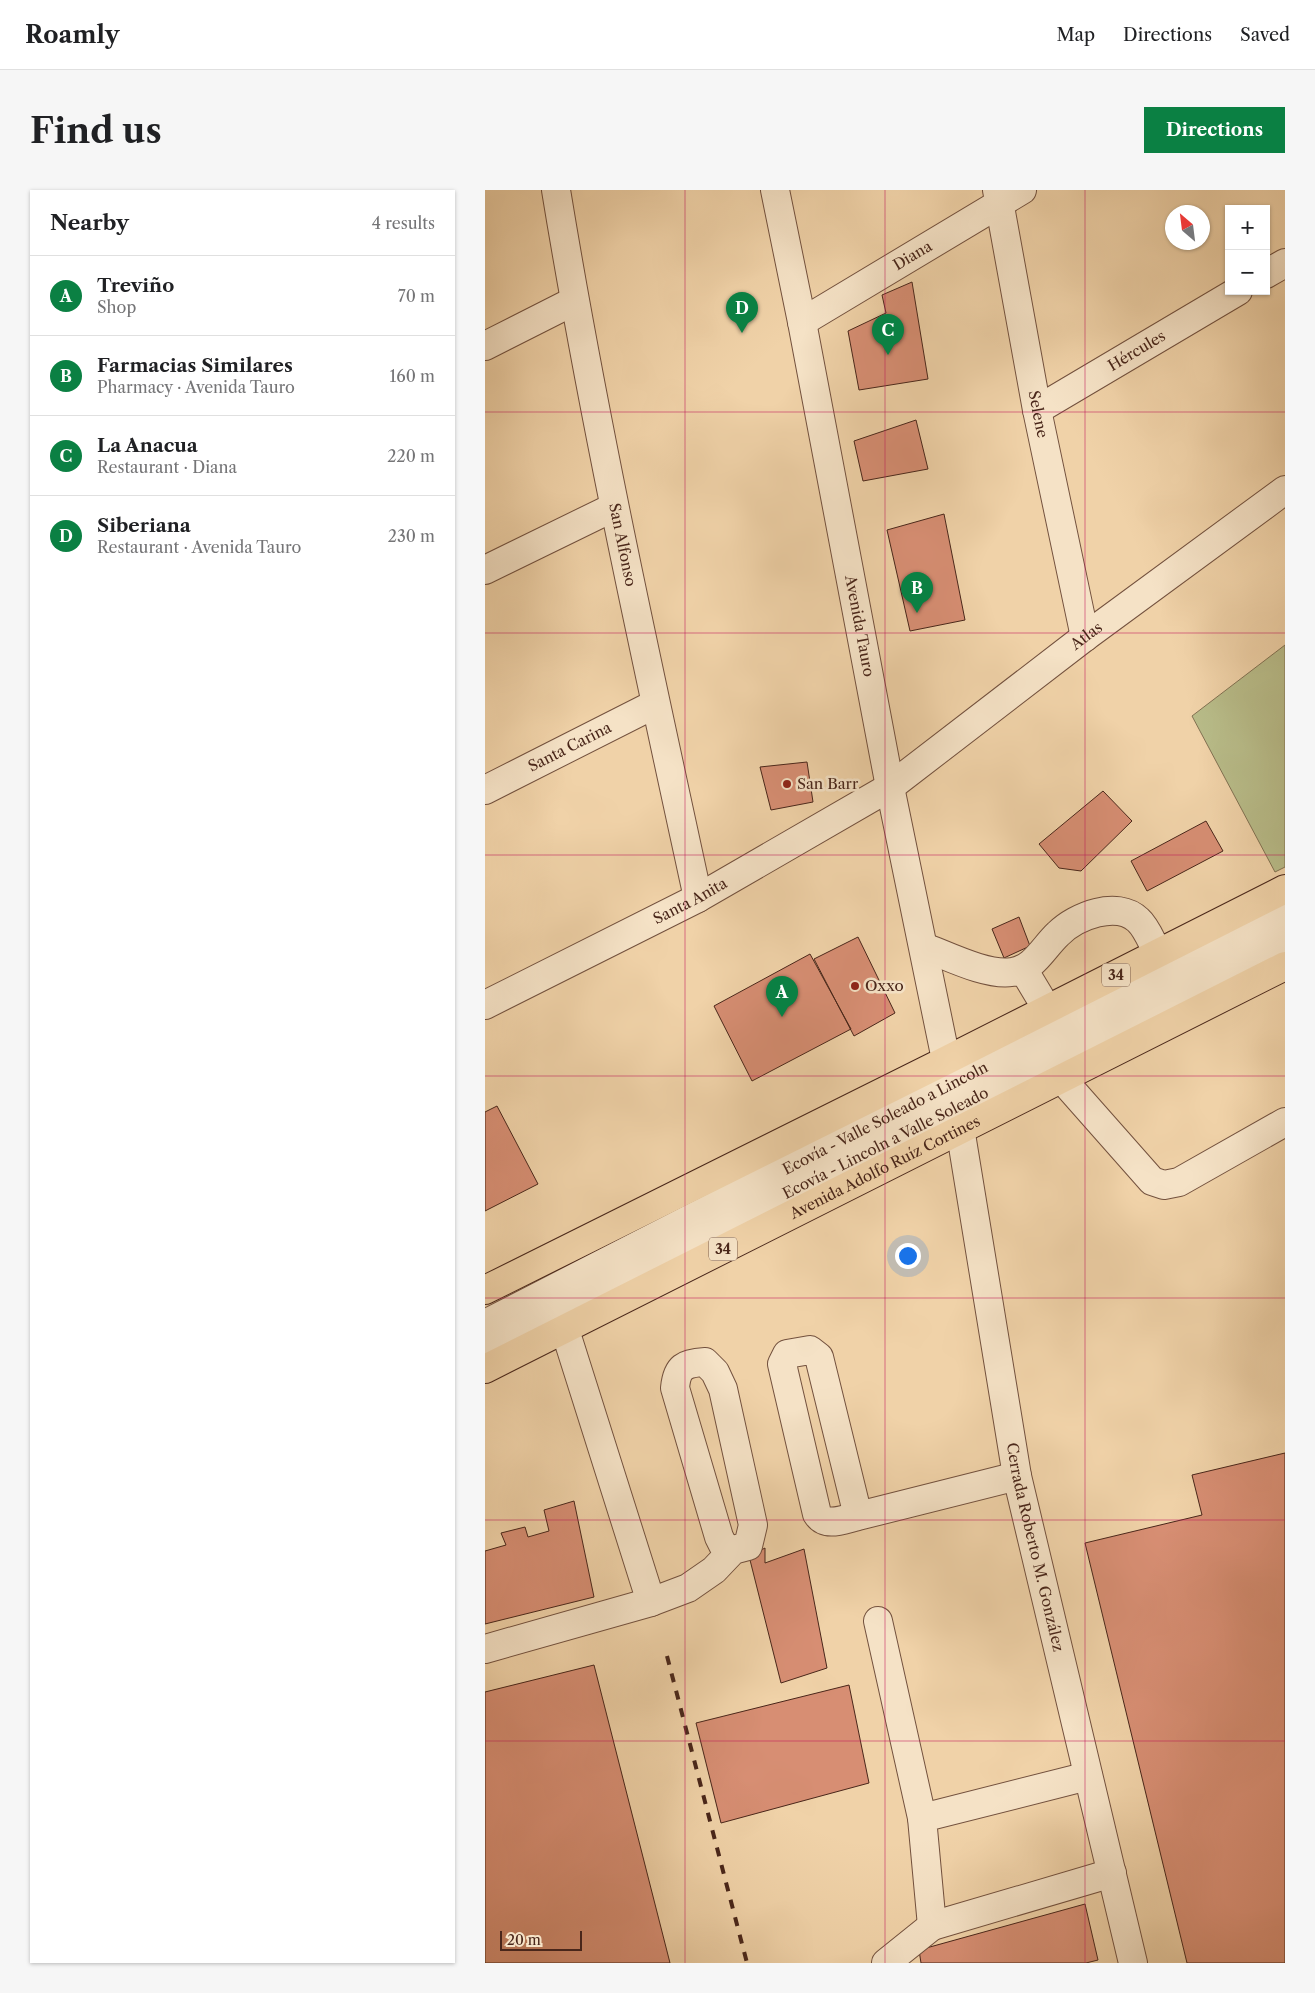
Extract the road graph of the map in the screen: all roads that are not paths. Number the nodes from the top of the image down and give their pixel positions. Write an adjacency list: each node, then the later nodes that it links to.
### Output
1 (556, 190): 7 (street, San Alfonso)
2 (775, 190): 8 (street, Avenida Tauro)
3 (1006, 194): 8 (street, Diana); 10 (street, Selene)
4 (1285, 263): 5 (street)
5 (1270, 272)
6 (1231, 295): 10 (street, Hércules)
7 (574, 302): 9 (street); 12 (street, San Alfonso)
8 (802, 322): 16 (street, Avenida Tauro)
9 (485, 346)
10 (1037, 410): 14 (street, Selene)
11 (1285, 490): 14 (street, Atlas)
12 (615, 507): 13 (street); 15 (street, San Alfonso)
13 (485, 570)
14 (1085, 636): 16 (street, Atlas)
15 (655, 704): 17 (street, Santa Carina); 19 (street, San Alfonso)
16 (890, 787): 19 (street, Santa Anita); 22 (street, Avenida Tauro)
17 (485, 790)
18 (1285, 889): 23 (main road, Avenida Adolfo Ruíz Cortines / 34)
19 (698, 898): 26 (street, Santa Anita)
20 (1285, 913): 29 (street, Ecovía - Valle Soleado a Lincoln)
21 (1285, 941): 29 (street, Ecovía - Lincoln a Valle Soleado)
22 (924, 947): 25 (street); 29 (street, Avenida Tauro)
23 (1158, 953): 25 (street); 27 (main road, Avenida Adolfo Ruíz Cortines / 34)
24 (1285, 966): 28 (main road, Avenida Adolfo Ruíz Cortines / 34)
25 (1023, 969): 27 (street)
26 (485, 1005)
27 (1047, 1009): 29 (main road, Avenida Adolfo Ruíz Cortines / 34)
28 (1061, 1078): 29 (main road, Avenida Adolfo Ruíz Cortines / 34); 30 (street)
29 (953, 1095): 31 (main road, Avenida Adolfo Ruíz Cortines / 34); 32 (street, Ecovía - Valle Soleado a Lincoln); 33 (main road, Avenida Adolfo Ruíz Cortines / 34); 34 (street, Ecovía - Lincoln a Valle Soleado); 36 (street, Cerrada Roberto M. González)
30 (1285, 1122)
31 (485, 1290)
32 (485, 1324)
33 (565, 1330): 35 (main road, Avenida Adolfo Ruíz Cortines / 34); 39 (street)
34 (485, 1346)
35 (485, 1369)
36 (1017, 1476): 37 (street); 42 (street, Cerrada Roberto M. González)
37 (858, 1516): 37 (street)
38 (733, 1550): 38 (street); 39 (street)
39 (651, 1602): 41 (street)
40 (878, 1621): 43 (street)
41 (485, 1649)
42 (1088, 1776): 43 (street); 44 (street, Cerrada Roberto M. González)
43 (922, 1818): 45 (street)
44 (1112, 1873): 45 (street); 47 (street, Cerrada Roberto M. González)
45 (932, 1926): 46 (street)
46 (886, 1963)
47 (1133, 1963)

